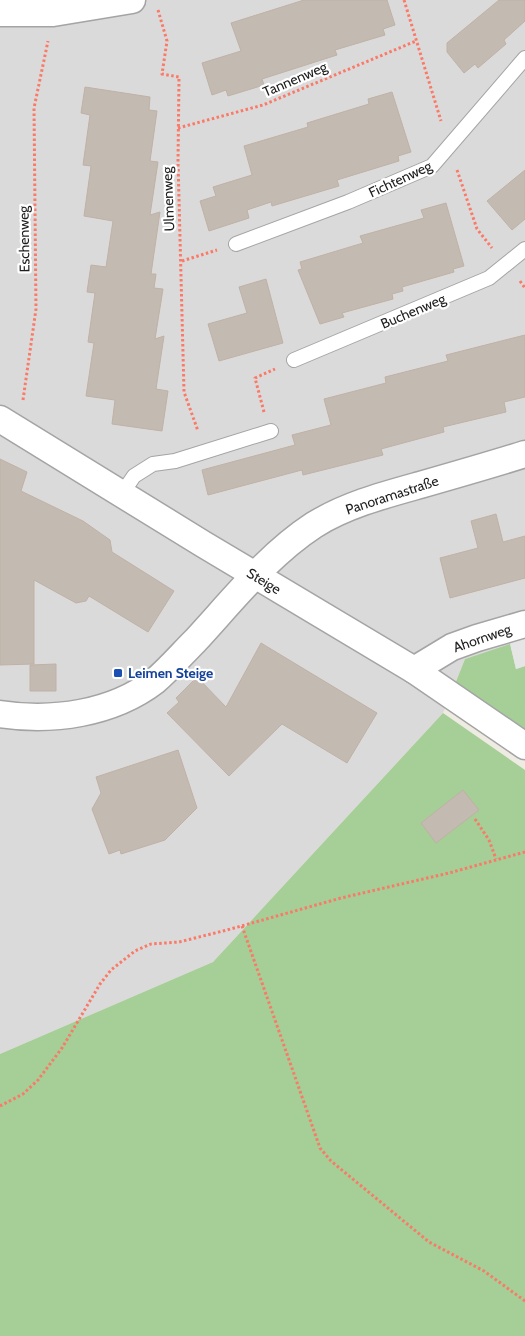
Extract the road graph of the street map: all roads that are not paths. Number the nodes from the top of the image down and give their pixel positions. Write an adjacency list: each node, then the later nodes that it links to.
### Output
1 (132, 0): 2 (street)
2 (0, 13)
3 (525, 58): 4 (lane, Fichtenweg)
4 (230, 246)
5 (525, 249): 6 (lane, Buchenweg)
6 (294, 360)
7 (6, 423): 10 (street, Steige)
8 (271, 431): 10 (lane)
9 (525, 454): 11 (street, Panoramastraße)
10 (121, 495): 11 (street, Steige)
11 (255, 576): 13 (street, Steige); 14 (street, Panoramastraße)
12 (525, 624): 13 (street, Ahornweg)
13 (414, 670): 15 (street, Steige)
14 (0, 714)
15 (525, 746)

